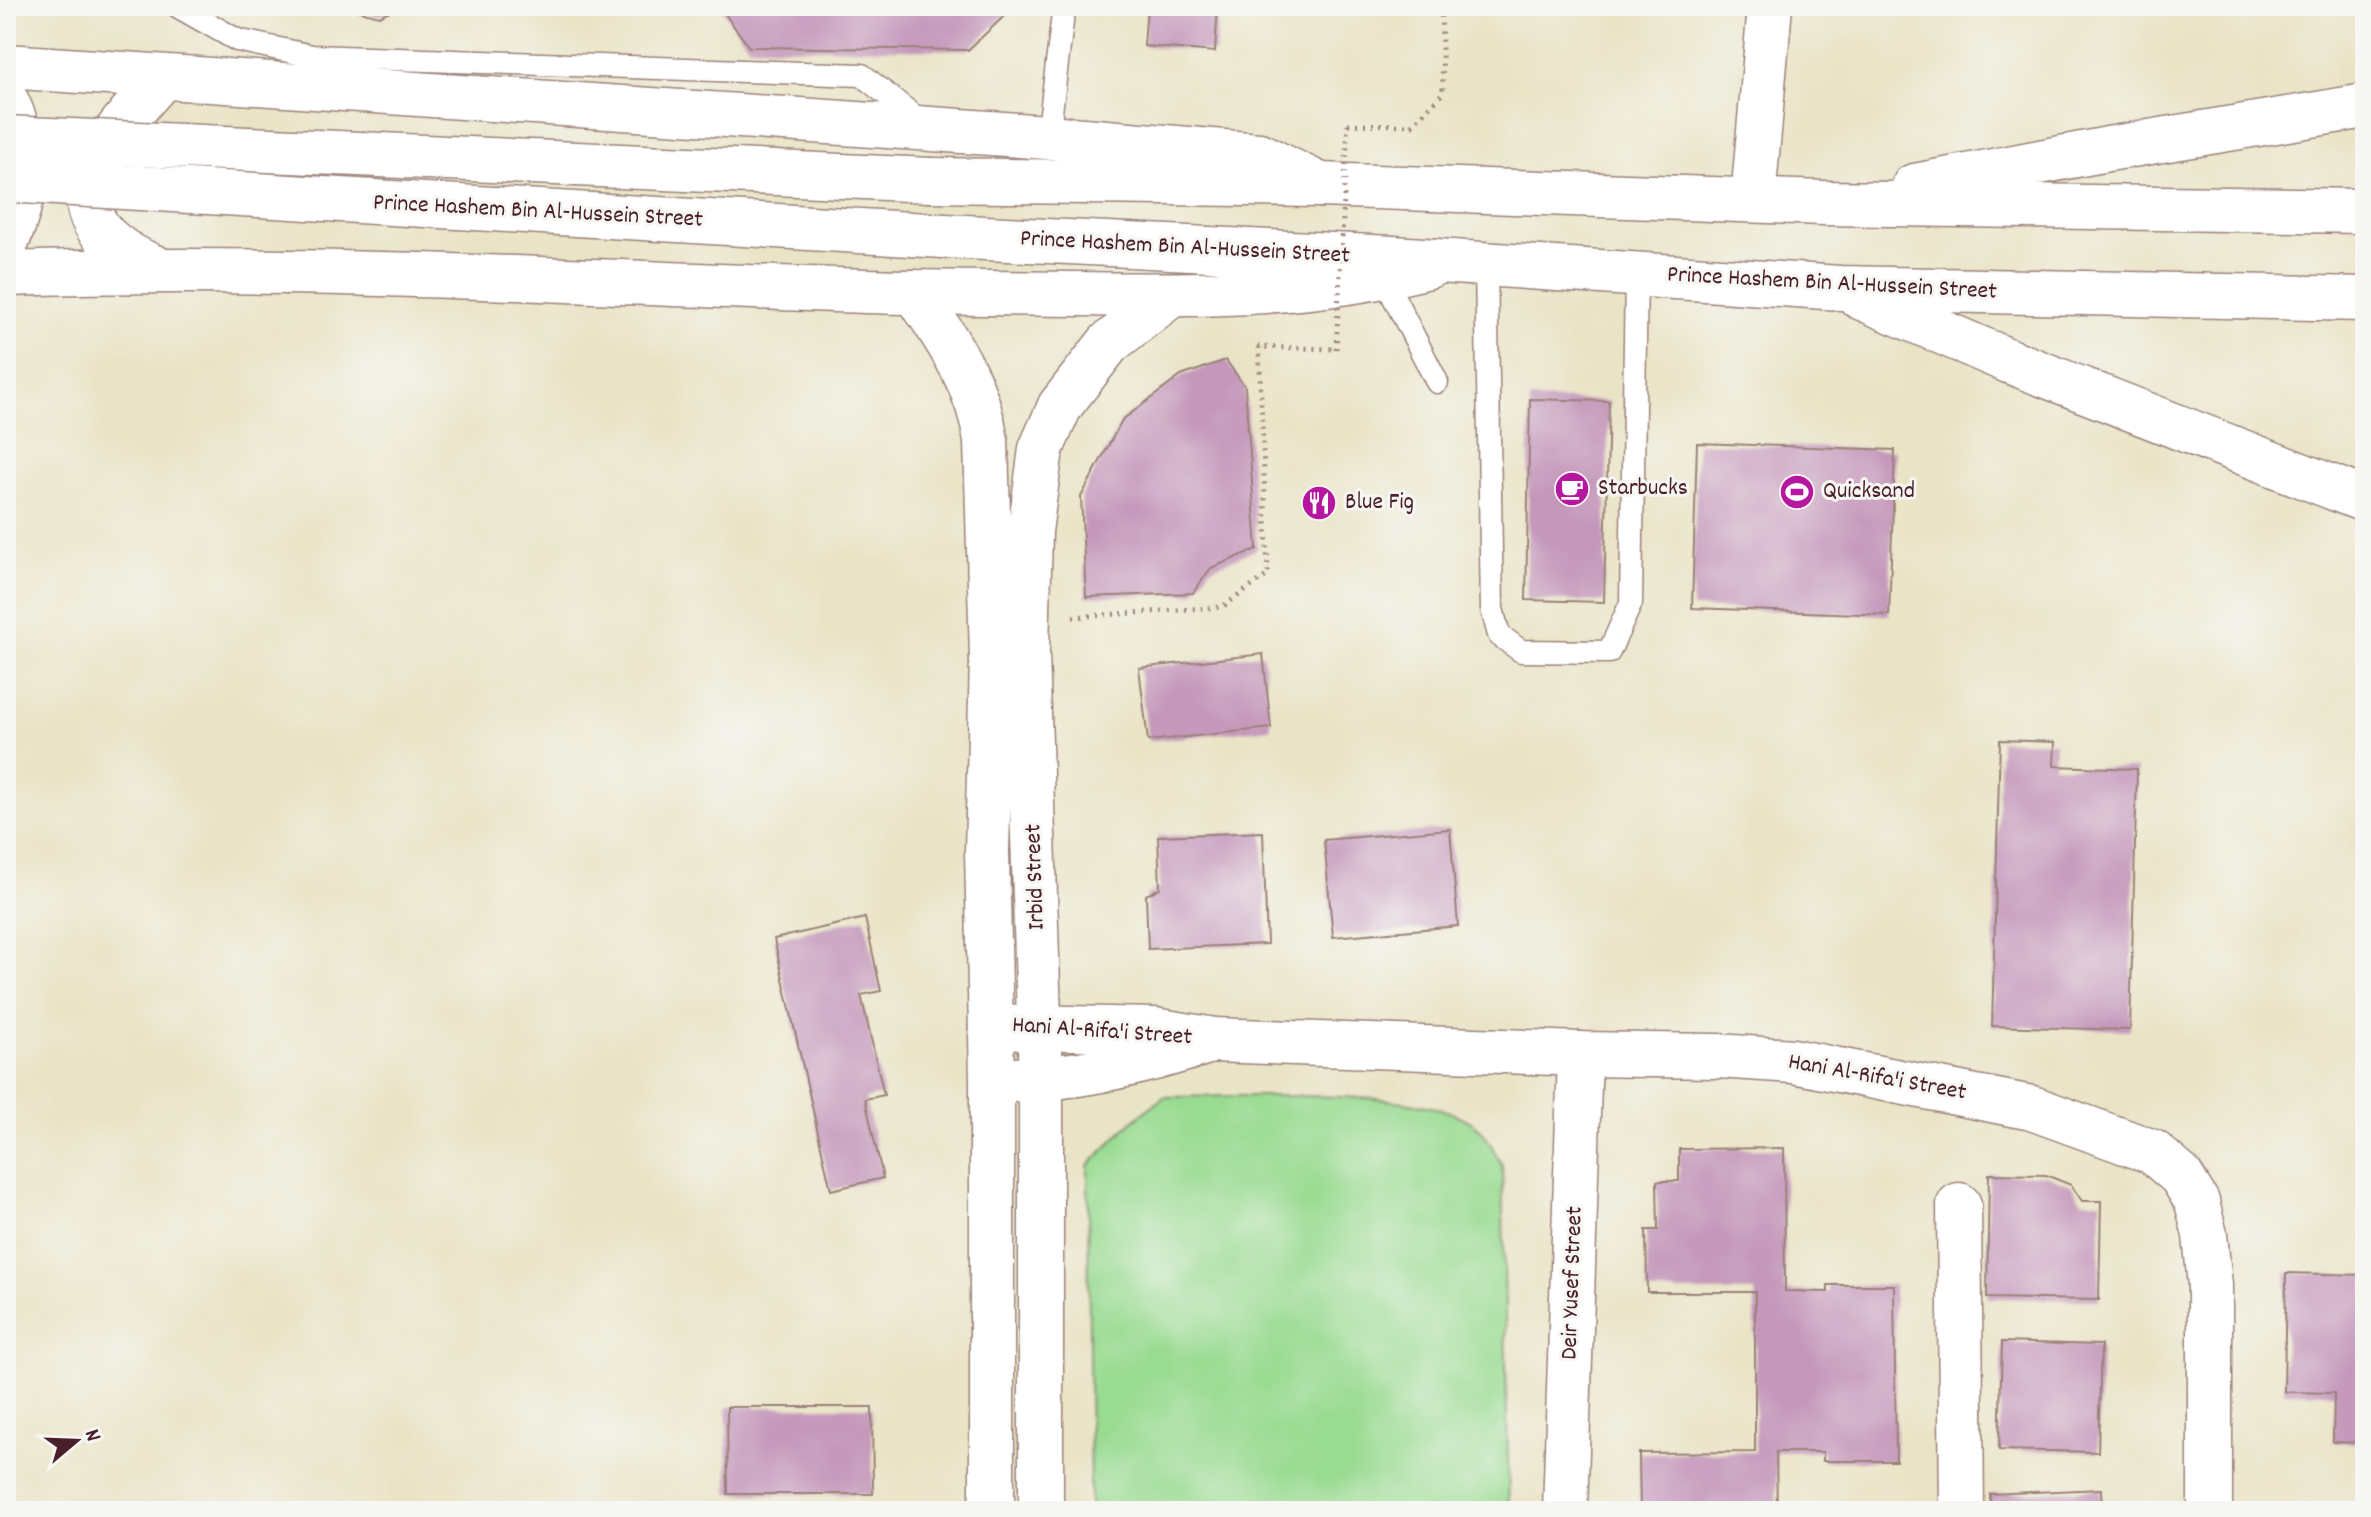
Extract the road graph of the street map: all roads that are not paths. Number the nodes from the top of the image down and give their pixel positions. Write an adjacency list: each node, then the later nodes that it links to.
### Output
1 (177, 6): 8 (lane)
2 (1064, 6): 9 (lane)
3 (1770, 6): 13 (main road)
4 (6, 66): 5 (main road)
5 (161, 79): 8 (main road); 18 (main road)
6 (6, 100): 16 (main road)
7 (2365, 106): 14 (main road)
8 (931, 130): 9 (main road)
9 (1048, 137): 12 (main road)
10 (6, 138): 12 (main road, Prince Hashem Bin Al-Hussein Street, bridge)
11 (6, 180): 17 (main road, Prince Hashem Bin Al-Hussein Street, bridge)
12 (1320, 185): 13 (main road, Prince Hashem Bin Al-Hussein Street)
13 (1753, 199): 14 (main road, Prince Hashem Bin Al-Hussein Street)
14 (1824, 203): 15 (main road, Prince Hashem Bin Al-Hussein Street)
15 (2365, 211)
16 (6, 244)
17 (1466, 263): 20 (main road, Prince Hashem Bin Al-Hussein Street); 20 (lane); 21 (main road)
18 (156, 268): 19 (main road); 23 (main road)
19 (6, 274)
20 (1636, 275): 22 (main road, Prince Hashem Bin Al-Hussein Street)
21 (1384, 278): 24 (main road); 26 (lane)
22 (1840, 288): 25 (main road, Prince Hashem Bin Al-Hussein Street); 27 (main road)
23 (915, 292): 24 (main road); 29 (main road, Irbid Street)
24 (1171, 295): 28 (main road, Irbid Street)
25 (2365, 299)
26 (1437, 382)
27 (2365, 500)
28 (1040, 1025): 29 (main road, Hani Al-Rifa'i Street); 30 (main road, Hani Al-Rifa'i Street); 32 (main road, Irbid Street)
29 (991, 1026): 33 (main road, Irbid Street)
30 (1214, 1040): 31 (main road, Hani Al-Rifa'i Street); 32 (main road, Hani Al-Rifa'i Street)
31 (1580, 1054): 37 (main road, Deir Yusef Street); 39 (main road, Hani Al-Rifa'i Street)
32 (1041, 1079): 33 (main road, Hani Al-Rifa'i Street); 36 (main road, Irbid Street)
33 (992, 1081): 35 (main road, Irbid Street)
34 (1959, 1205): 38 (main road)
35 (992, 1511)
36 (1041, 1511)
37 (1565, 1511)
38 (1962, 1511)
39 (2210, 1511)

